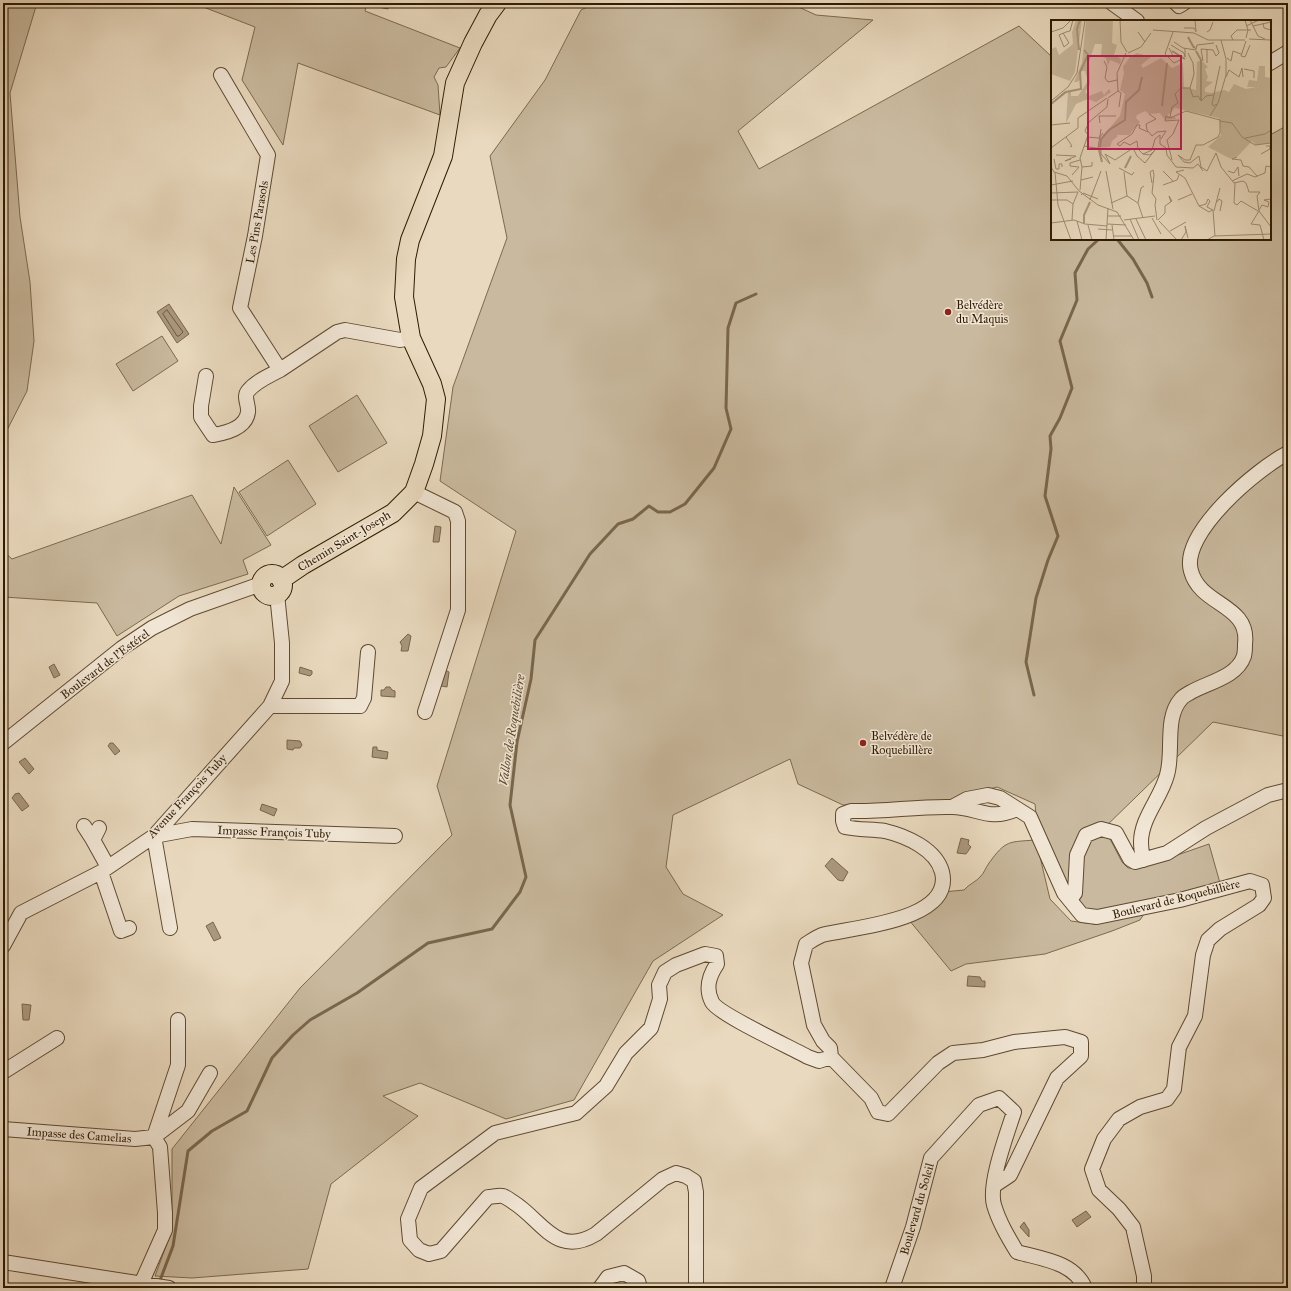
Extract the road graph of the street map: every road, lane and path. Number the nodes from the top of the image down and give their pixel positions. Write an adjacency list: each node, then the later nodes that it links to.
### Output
1 (497, 3): 9 (main road, Chemin Saint-Joseph)
2 (1112, 3): 5 (street)
3 (1176, 3): 4 (street)
4 (1184, 3)
5 (1136, 20)
6 (1288, 52): 7 (street)
7 (1271, 62)
8 (221, 75): 10 (street, Les Pins Parasols)
9 (411, 338): 10 (street); 13 (main road, Chemin Saint-Joseph)
10 (280, 370): 11 (street)
11 (206, 376)
12 (1288, 452): 26 (street)
13 (414, 492): 15 (main road, Chemin Saint-Joseph); 18 (street)
14 (261, 584): 15 (main road); 19 (street, Boulevard de l'Estérel)
15 (279, 587): 17 (street, Avenue François Tuby)
16 (368, 652): 17 (street)
17 (270, 706): 24 (street, Avenue François Tuby)
18 (425, 712)
19 (3, 742)
20 (1288, 790): 26 (street)
21 (954, 806): 22 (street, Boulevard de Roquebillière); 22 (street, Boulevard de Roquebillière); 36 (street, Boulevard de Roquebillière)
22 (1017, 809): 28 (street, Boulevard de Roquebillière)
23 (84, 826): 27 (street)
24 (154, 836): 25 (street, Impasse François Tuby); 27 (street, Avenue François Tuby); 30 (street)
25 (395, 836)
26 (1143, 860): 28 (street)
27 (104, 869): 29 (street); 31 (street, Avenue François Tuby)
28 (1070, 900): 51 (street, Boulevard de Roquebillière)
29 (130, 928)
30 (170, 928)
31 (3, 946)
32 (178, 1020): 42 (street)
33 (1051, 1028): 34 (street)
34 (1065, 1037): 40 (street); 43 (street)
35 (57, 1038): 37 (street)
36 (831, 1057): 39 (street); 48 (street)
37 (3, 1072)
38 (210, 1073): 42 (street, Impasse des Camelias)
39 (881, 1096): 40 (street); 40 (street)
40 (878, 1112)
41 (3, 1129): 42 (street, Impasse des Camelias)
42 (154, 1137): 45 (street)
43 (995, 1185): 49 (street, Boulevard du Soleil); 50 (street, Boulevard du Soleil)
44 (3, 1262): 45 (street)
45 (156, 1286)
46 (600, 1288): 47 (street)
47 (640, 1288)
48 (696, 1288)
49 (892, 1288)
50 (1085, 1288)
51 (1144, 1288)

